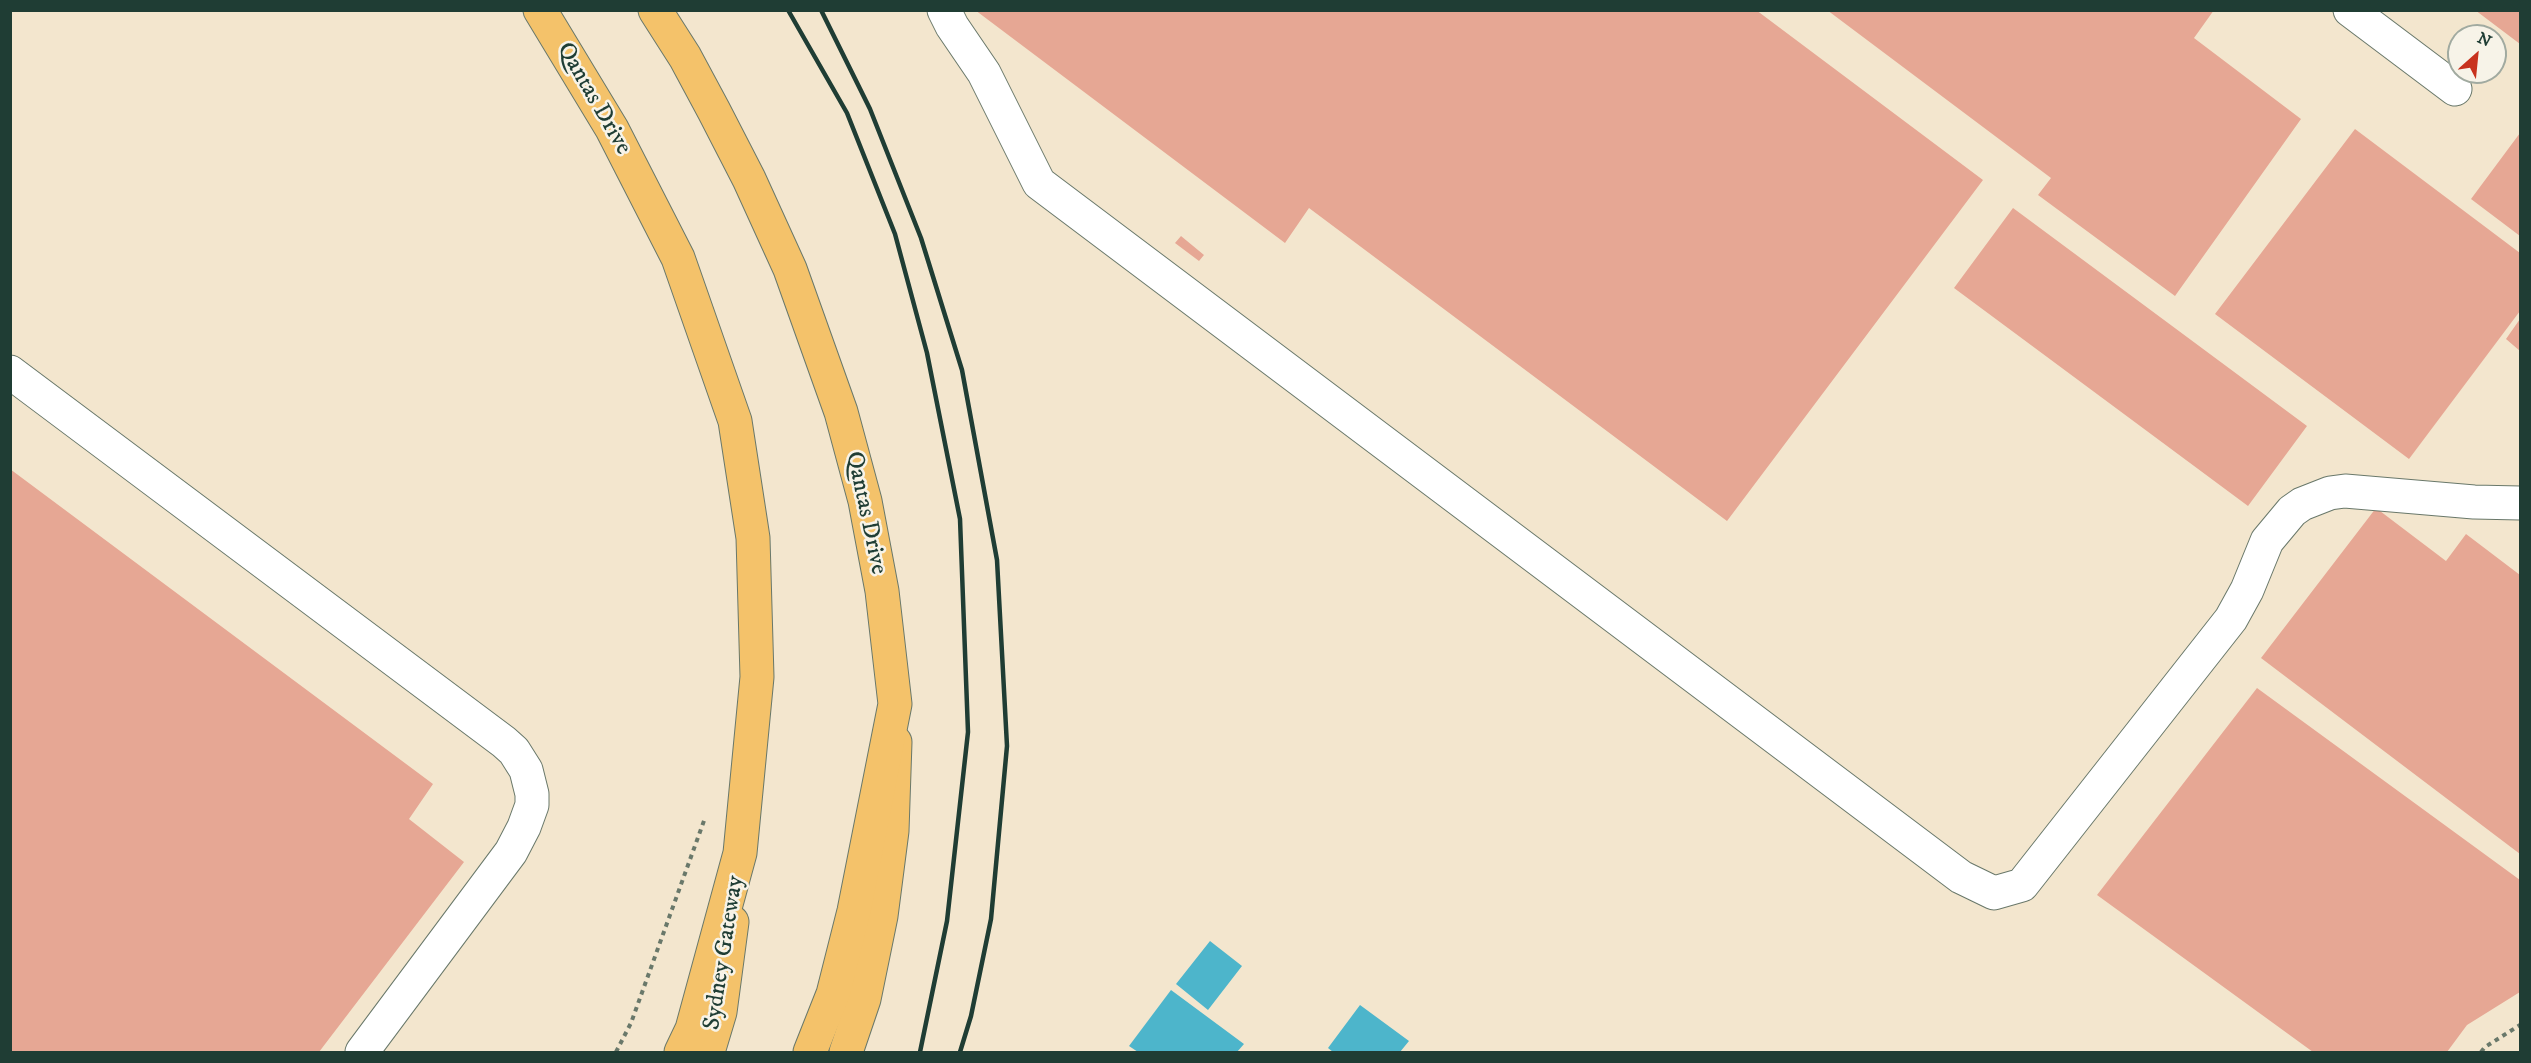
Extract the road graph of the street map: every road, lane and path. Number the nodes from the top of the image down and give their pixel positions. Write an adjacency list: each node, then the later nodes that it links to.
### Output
1 (540, 10): 10 (main road, Qantas Drive)
2 (655, 10): 8 (main road, Qantas Drive)
3 (944, 10): 7 (street)
4 (2350, 10): 5 (street)
5 (2456, 89)
6 (10, 372): 12 (street)
7 (2520, 503)
8 (895, 704): 16 (main road); 17 (main road, Qantas Drive)
9 (709, 809): 13 (path)
10 (740, 853): 14 (main road); 15 (main road, Sydney Gateway)
11 (2520, 1025): 18 (path)
12 (362, 1053)
13 (616, 1053)
14 (681, 1053)
15 (708, 1053)
16 (810, 1053)
17 (846, 1053)
18 (2481, 1053)

